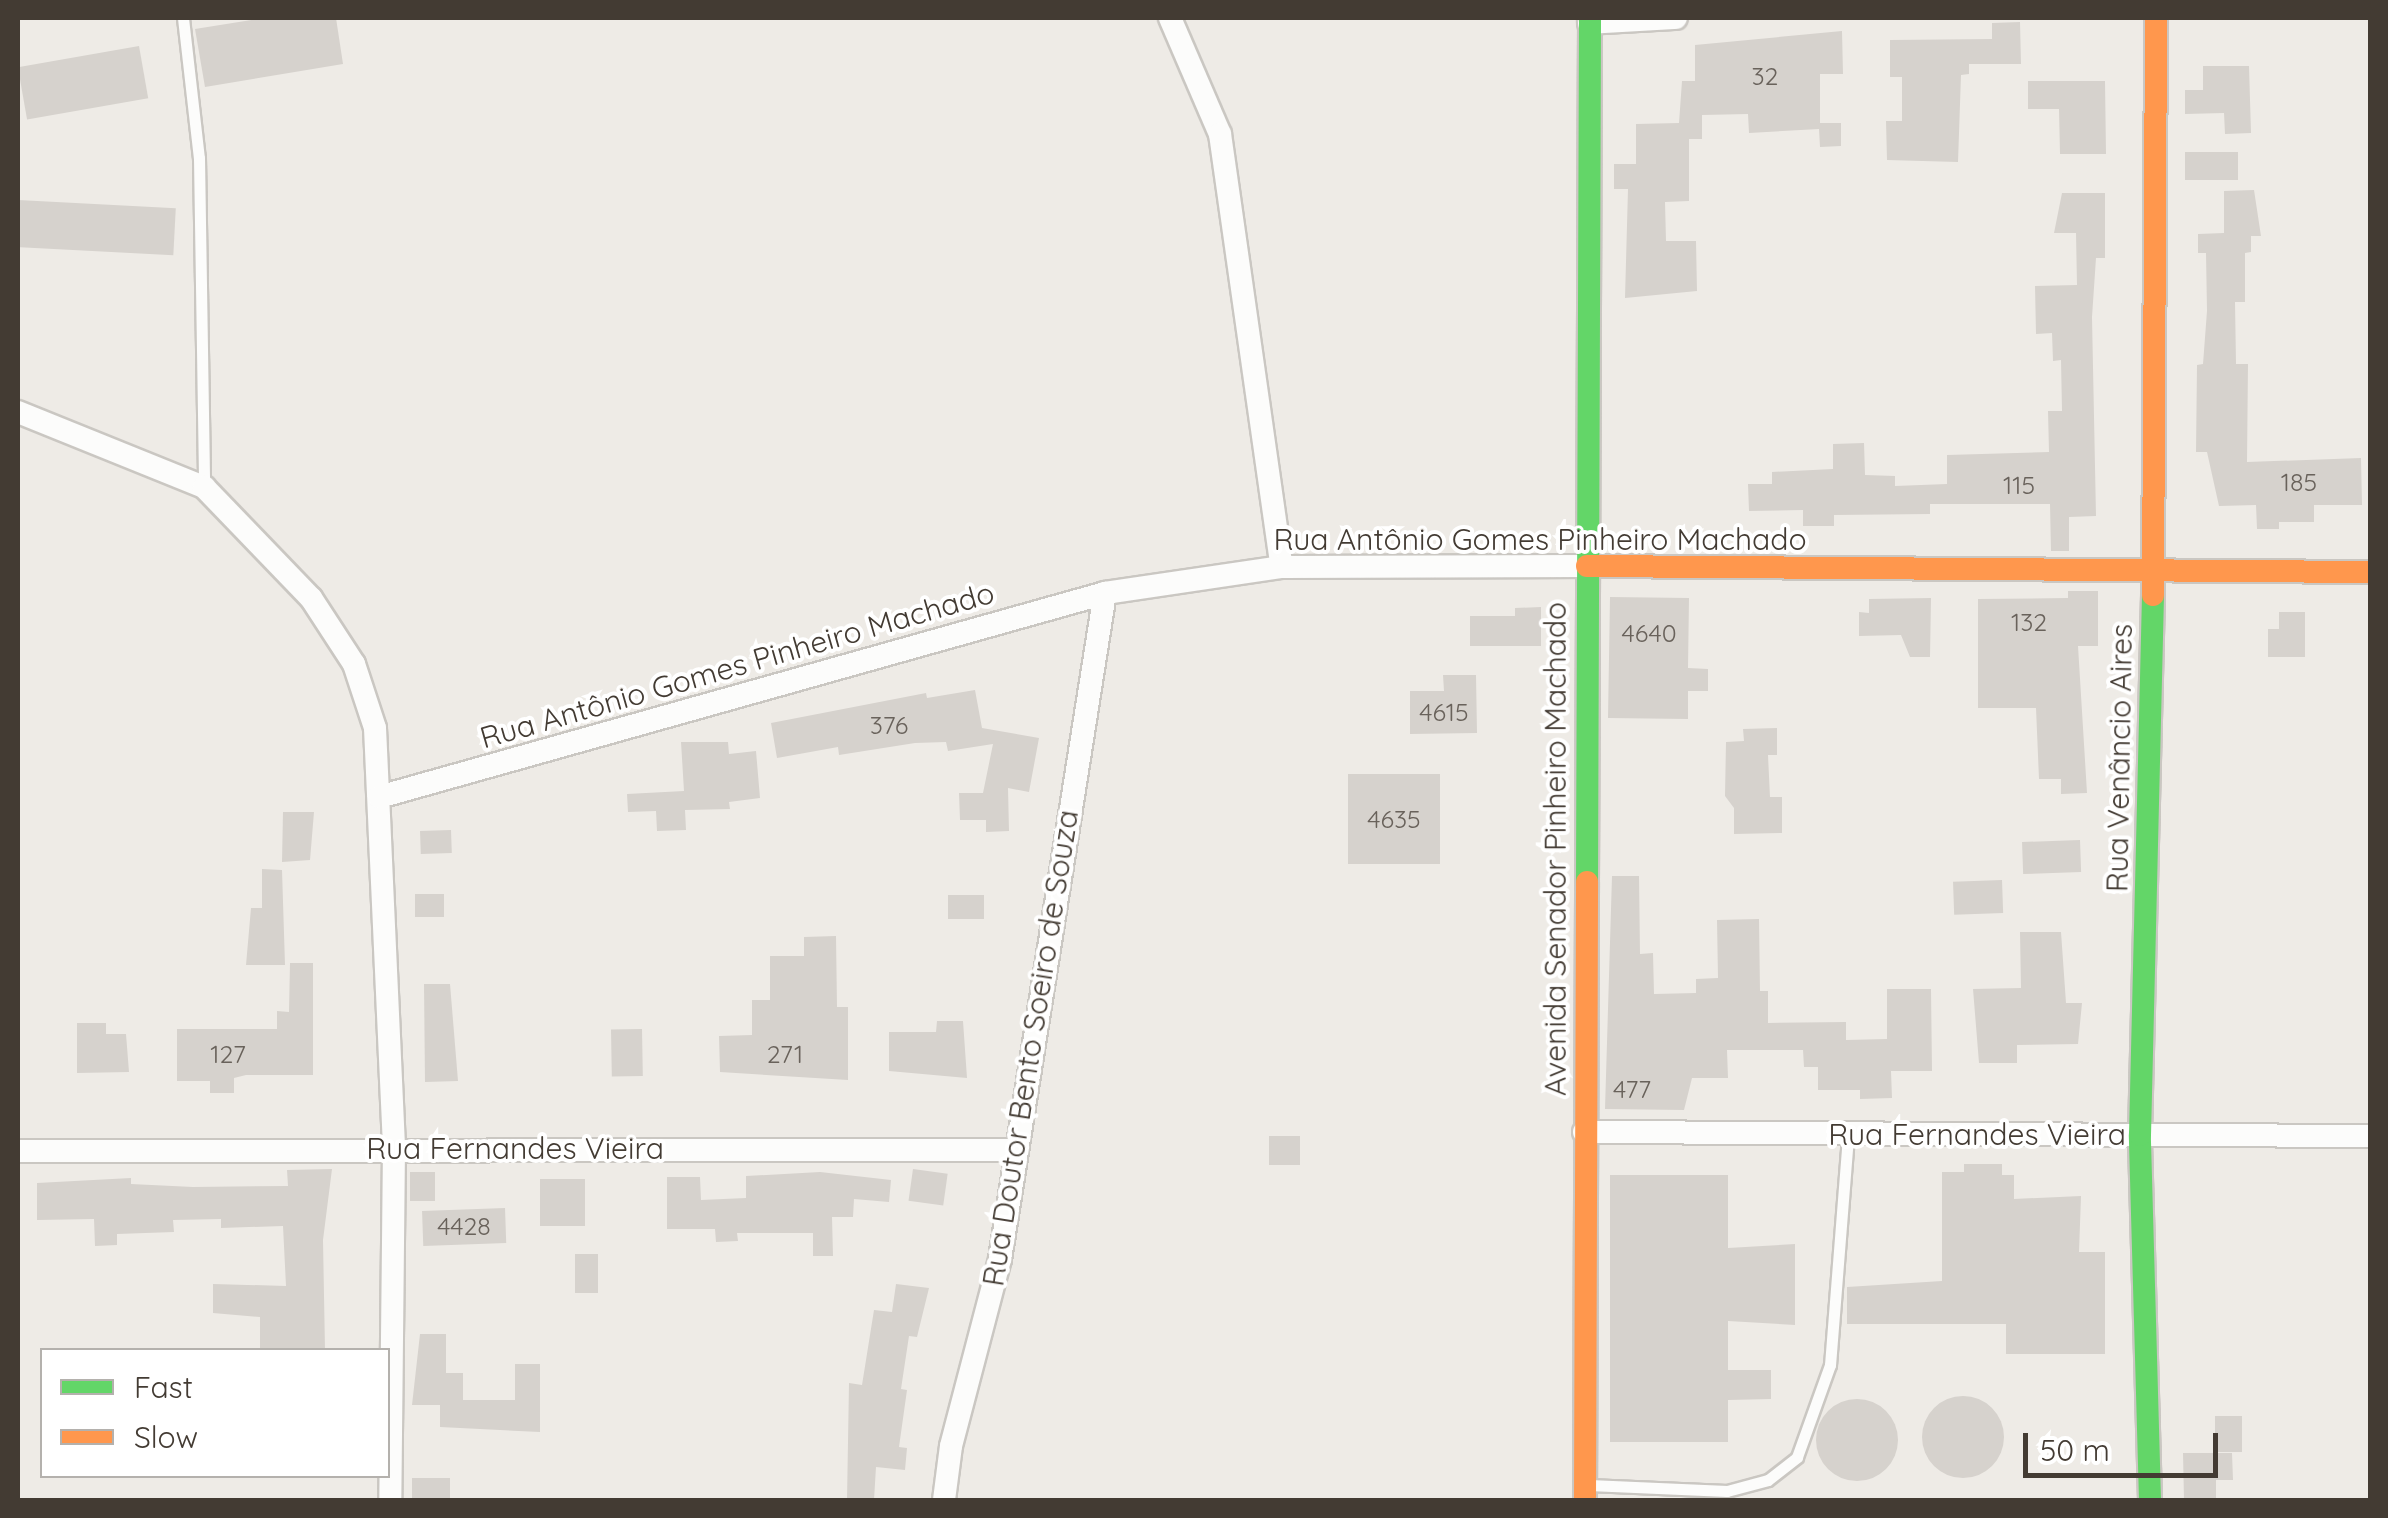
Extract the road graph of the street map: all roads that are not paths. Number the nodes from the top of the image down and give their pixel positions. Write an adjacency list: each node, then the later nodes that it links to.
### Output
1 (183, 18): 7 (lane)
2 (1170, 18): 9 (street)
3 (1676, 18): 5 (street)
4 (2156, 18): 10 (street, Rua Venâncio Aires)
5 (1590, 20): 8 (street, Avenida Senador Pinheiro Machado)
6 (18, 412): 7 (street)
7 (204, 486): 13 (street)
8 (1586, 566): 9 (street, Rua Antônio Gomes Pinheiro Machado); 10 (street, Rua Antônio Gomes Pinheiro Machado); 14 (street, Avenida Senador Pinheiro Machado)
9 (1282, 567): 12 (street, Rua Antônio Gomes Pinheiro Machado)
10 (2154, 569): 11 (street, Rua Antônio Gomes Pinheiro Machado); 16 (street, Rua Venâncio Aires)
11 (2370, 572)
12 (1105, 593): 13 (street, Rua Antônio Gomes Pinheiro Machado); 19 (street, Rua Doutor Bento Soeiro de Souza)
13 (379, 797): 18 (street)
14 (1584, 1132): 15 (street, Rua Fernandes Vieira); 21 (street, Avenida Senador Pinheiro Machado)
15 (1848, 1134): 16 (street, Rua Fernandes Vieira); 21 (lane)
16 (2140, 1135): 17 (street, Rua Fernandes Vieira); 24 (street, Rua Venâncio Aires)
17 (2370, 1136)
18 (394, 1147): 19 (street, Rua Fernandes Vieira); 20 (street, Rua Fernandes Vieira); 22 (street)
19 (1013, 1150): 23 (street, Rua Doutor Bento Soeiro de Souza)
20 (18, 1151)
21 (1585, 1492)
22 (390, 1500)
23 (944, 1500)
24 (2150, 1500)

